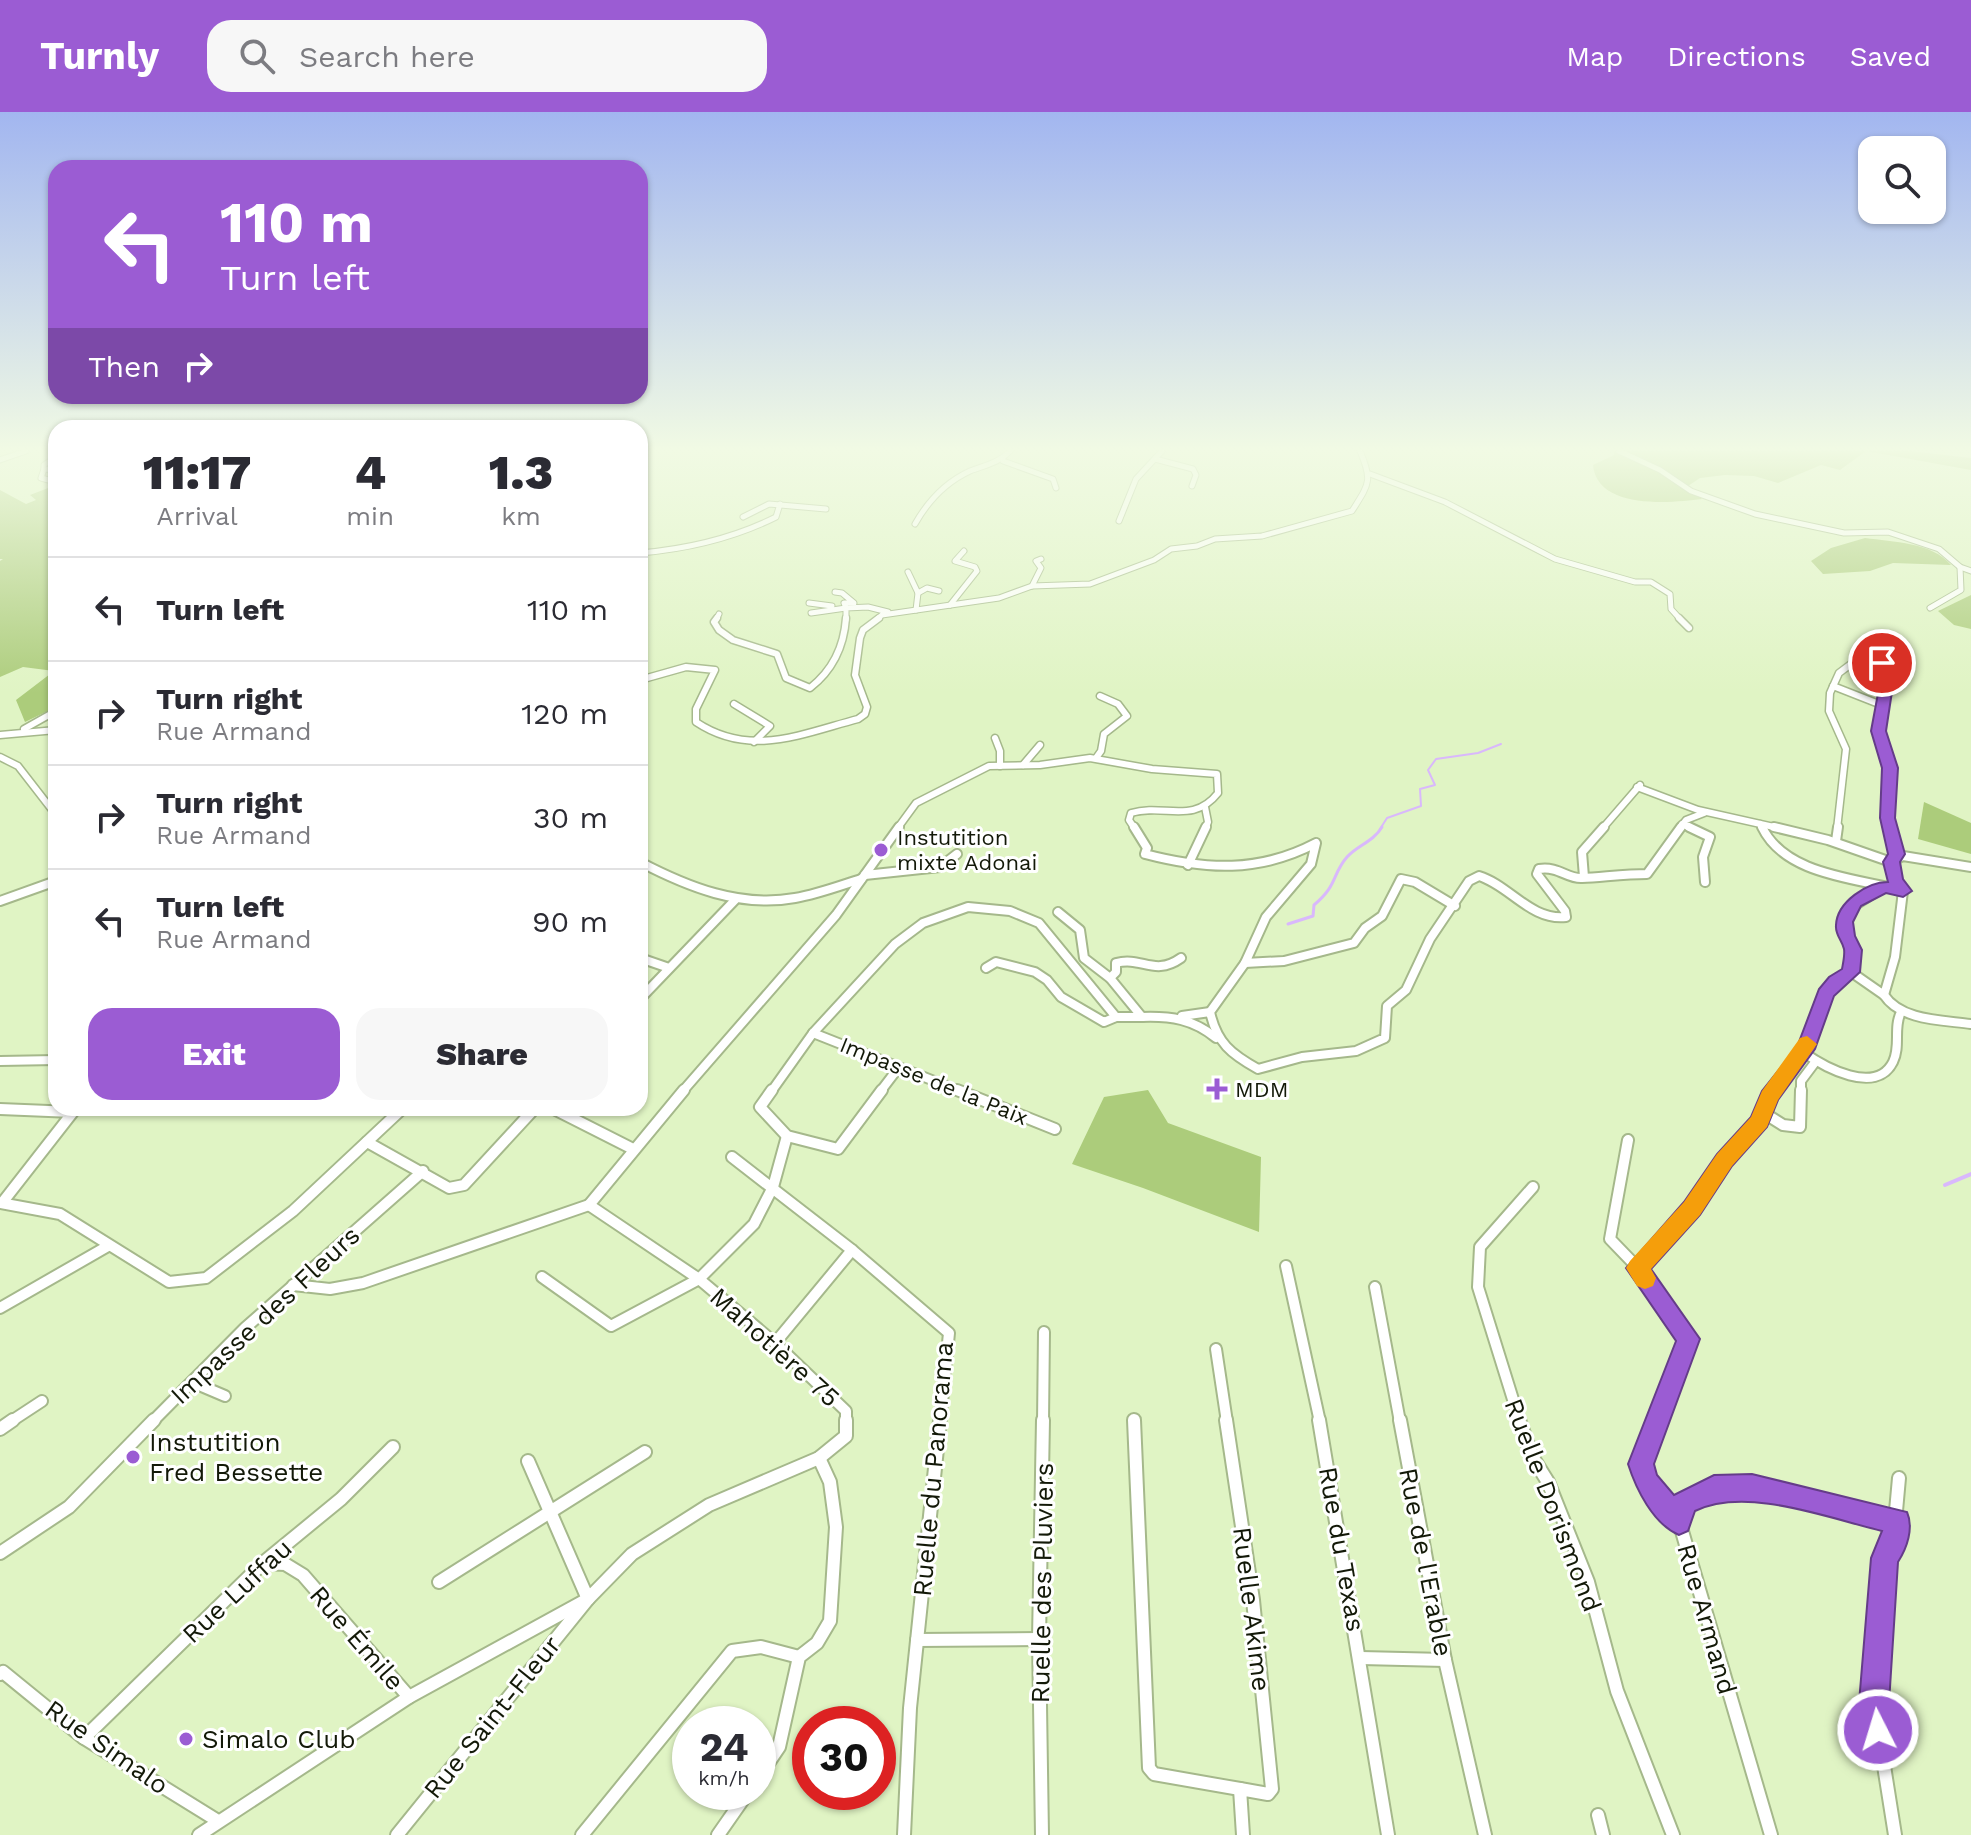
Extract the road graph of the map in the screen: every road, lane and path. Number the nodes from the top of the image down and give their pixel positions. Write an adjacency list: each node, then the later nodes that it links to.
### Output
1 (738, 531): 5 (street)
2 (1279, 531): 11 (street)
3 (1502, 531): 24 (street)
4 (1837, 531): 8 (street)
5 (648, 551)
6 (964, 551): 17 (street)
7 (1041, 559): 11 (street)
8 (1960, 567): 9 (street); 19 (street)
9 (1971, 571)
10 (908, 572): 14 (street)
11 (1032, 586): 17 (street)
12 (939, 591): 14 (street)
13 (835, 592): 16 (street)
14 (918, 593): 20 (street)
15 (809, 603): 18 (street)
16 (858, 605): 18 (street); 22 (street)
17 (949, 607): 20 (street)
18 (842, 608): 21 (street); 23 (street)
19 (1930, 608)
20 (916, 610): 22 (street)
21 (811, 613)
22 (893, 613): 35 (street)
23 (719, 614)
24 (1689, 628)
25 (648, 678): 35 (street)
26 (1833, 686): 29 (street); 29 (street); 46 (street)
27 (1100, 696): 38 (street)
28 (734, 704): 35 (street)
29 (1884, 706): 48 (street)
30 (48, 715): 32 (street)
31 (48, 730): 32 (street)
32 (20, 731): 33 (street)
33 (0, 735)
34 (995, 738): 40 (street)
35 (754, 742)
36 (1040, 745): 39 (street)
37 (0, 757): 41 (street)
38 (1097, 758): 39 (street); 42 (street)
39 (1023, 765): 40 (street)
40 (1000, 766): 52 (street)
41 (48, 805)
42 (1205, 807): 49 (street); 49 (street)
43 (1704, 813): 44 (street); 45 (street); 53 (street)
44 (1682, 824): 53 (street); 54 (street)
45 (1760, 824): 46 (street); 56 (street)
46 (1836, 841): 48 (street)
47 (957, 854): 52 (street)
48 (1891, 862): 51 (street); 57 (street)
49 (1188, 865): 64 (street)
50 (648, 866): 58 (street)
51 (1971, 867)
52 (864, 877): 58 (street); 95 (street)
53 (1584, 877): 60 (street)
54 (1705, 882)
55 (48, 884): 59 (street)
56 (1884, 887): 57 (street); 67 (street)
57 (1903, 891): 70 (street)
58 (735, 900): 65 (street)
59 (0, 901)
60 (1455, 906): 64 (street); 78 (street)
61 (1058, 912): 68 (street)
62 (1181, 958): 68 (street)
63 (648, 961): 65 (street)
64 (1245, 963): 71 (street)
65 (669, 968): 69 (street)
66 (986, 968): 74 (street)
67 (1851, 972): 70 (street); 79 (street)
68 (1110, 978): 75 (street)
69 (648, 990)
70 (1884, 995): 72 (street)
71 (1210, 1012): 73 (street); 78 (street)
72 (1901, 1012): 76 (street); 82 (street)
73 (1181, 1016): 75 (street); 78 (street)
74 (1116, 1017): 75 (street); 77 (street)
75 (1142, 1017)
76 (1971, 1024)
77 (813, 1033): 83 (street, Impasse de la Paix); 92 (street)
78 (1219, 1041)
79 (1803, 1052): 82 (street); 86 (street)
80 (48, 1060): 81 (street)
81 (0, 1061)
82 (1816, 1061): 86 (street)
83 (899, 1067): 91 (street, Impasse de la Paix); 92 (street)
84 (0, 1109): 85 (street)
85 (48, 1111)
86 (1764, 1113): 105 (street)
87 (70, 1116): 100 (street)
88 (395, 1116): 94 (street)
89 (528, 1116): 97 (street)
90 (568, 1116): 95 (street)
91 (1055, 1129)
92 (787, 1136): 98 (street)
93 (1628, 1140): 105 (street)
94 (367, 1142): 97 (street); 102 (street)
95 (633, 1149): 101 (street)
96 (732, 1157): 98 (street, Ruelle du Panorama)
97 (423, 1171): 108 (street, Impasse des Fleurs)
98 (773, 1187): 103 (street, Ruelle du Panorama); 107 (street)
99 (1533, 1187): 155 (street, Ruelle Dorismond)
100 (1, 1203): 102 (street)
101 (589, 1205): 107 (street, Mahotière 75); 108 (street)
102 (108, 1246): 110 (street)
103 (852, 1250): 112 (street); 132 (street, Ruelle du Panorama)
104 (1286, 1266): 134 (street, Rue du Texas)
105 (1638, 1268): 125 (street, Rue Armand)
106 (542, 1277): 107 (street)
107 (699, 1279): 112 (street, Mahotière 75)
108 (293, 1285): 114 (street, Impasse des Fleurs)
109 (1375, 1287): 135 (street, Rue de l'Erable)
110 (0, 1308)
111 (1044, 1332): 131 (street, Ruelle des Pluviers)
112 (775, 1343): 121 (street, Mahotière 75)
113 (1216, 1349): 140 (street, Ruelle Akime)
114 (192, 1382): 115 (street); 127 (street, Impasse des Fleurs)
115 (225, 1396)
116 (42, 1401): 118 (street)
117 (1134, 1420): 140 (street)
118 (0, 1429)
119 (393, 1447): 128 (street, Rue Luffau)
120 (645, 1452): 124 (street)
121 (819, 1458): 130 (street, Mahotière 75); 133 (street)
122 (528, 1461): 124 (street)
123 (1899, 1478): 126 (street)
124 (550, 1513): 129 (street); 130 (street)
125 (1679, 1521): 126 (street); 156 (street, Rue Armand)
126 (1898, 1521): 157 (street)
127 (0, 1553)
128 (263, 1563): 137 (street, Rue Émile); 138 (street, Rue Luffau)
129 (439, 1582)
130 (588, 1599): 137 (street, Mahotière 75); 146 (street, Rue Saint-Fleur)
131 (1039, 1639): 132 (street); 150 (street, Ruelle des Pluviers)
132 (917, 1640): 149 (street, Ruelle du Panorama)
133 (799, 1657): 139 (street); 147 (street)
134 (1361, 1658): 135 (street); 152 (street, Rue du Texas)
135 (1445, 1660): 153 (street, Rue de l'Erable)
136 (0, 1674): 138 (street, Rue Simalo)
137 (409, 1697): 143 (street, Mahotière 75)
138 (84, 1738): 143 (street, Rue Simalo)
139 (776, 1751)
140 (1240, 1789): 151 (street)
141 (738, 1810): 144 (street)
142 (1598, 1815): 154 (street)
143 (218, 1821): 145 (street, Mahotière 75)
144 (727, 1829): 148 (street)
145 (199, 1835)
146 (397, 1835)
147 (582, 1835)
148 (718, 1835)
149 (904, 1835)
150 (1042, 1835)
151 (1243, 1835)
152 (1388, 1835)
153 (1485, 1835)
154 (1603, 1835)
155 (1673, 1835)
156 (1771, 1835)
157 (1895, 1835)

